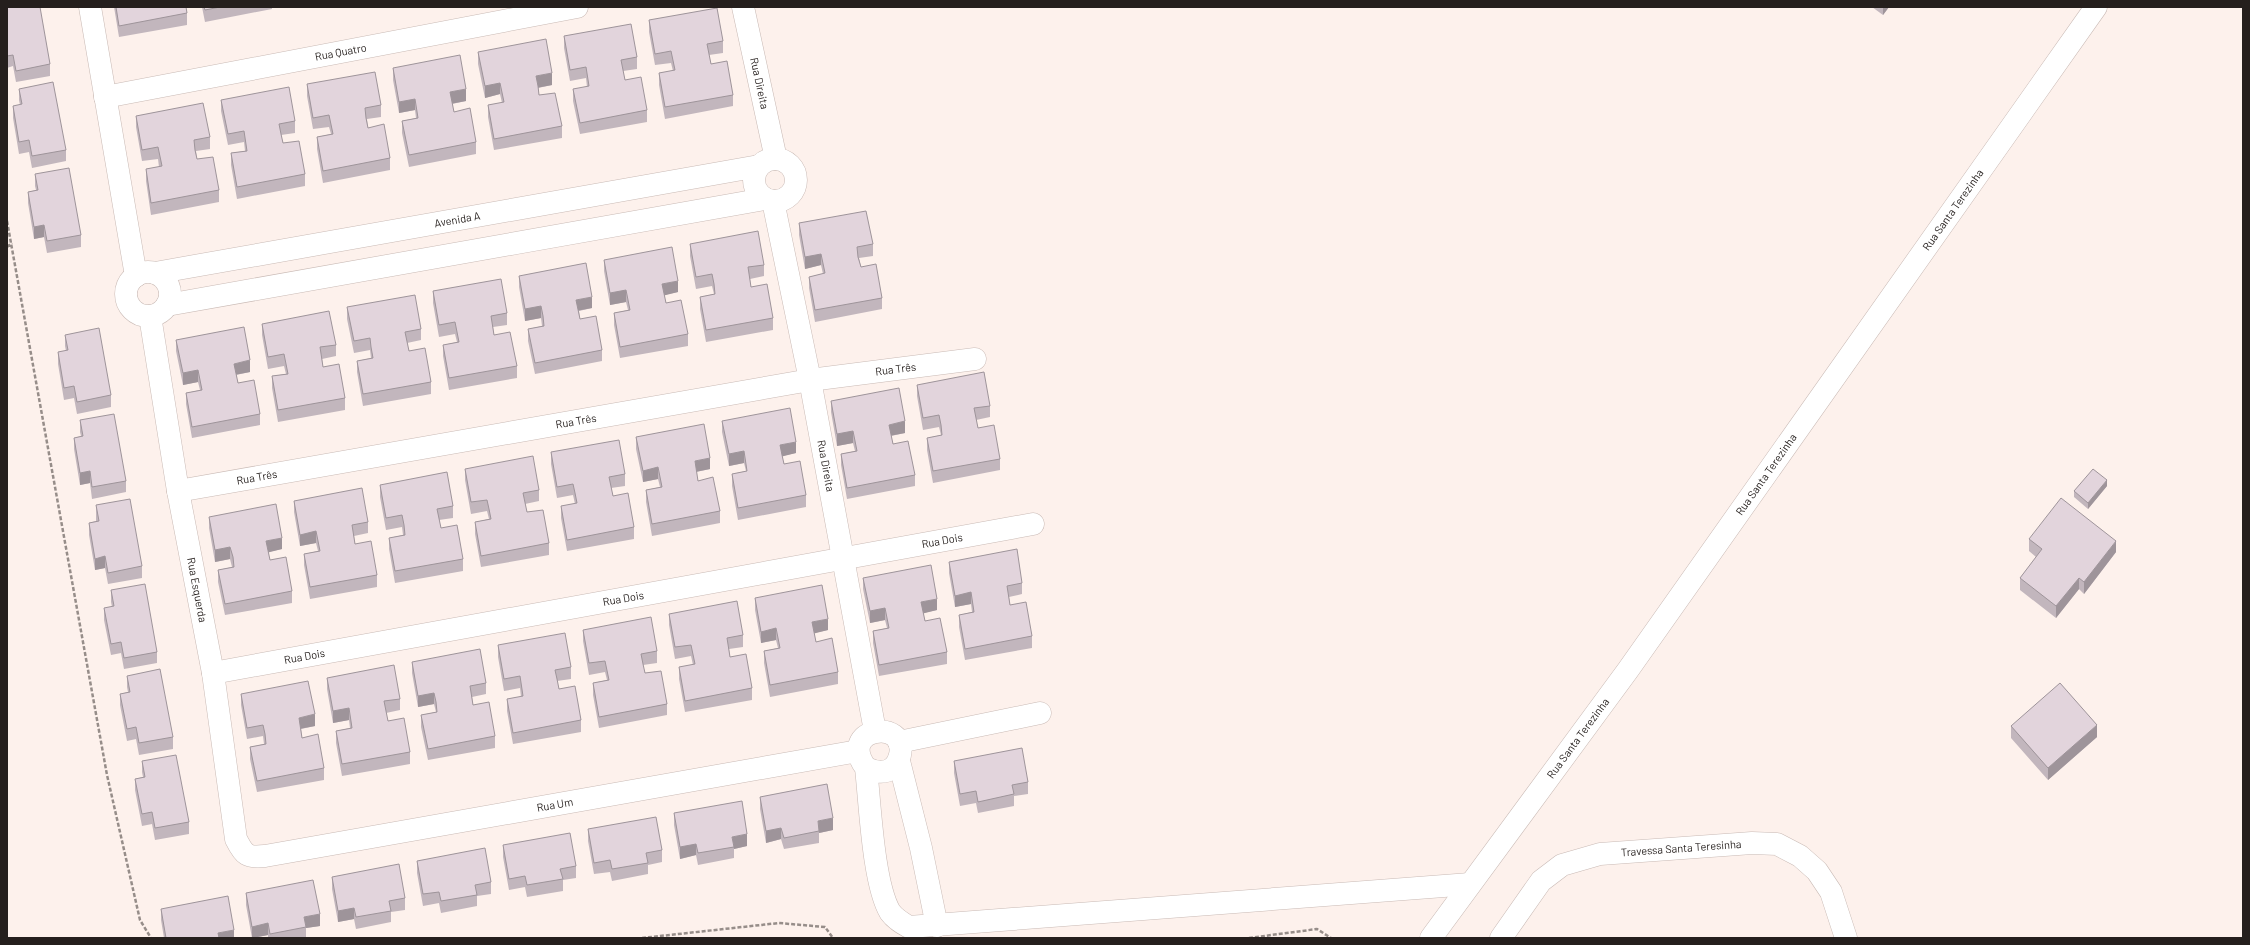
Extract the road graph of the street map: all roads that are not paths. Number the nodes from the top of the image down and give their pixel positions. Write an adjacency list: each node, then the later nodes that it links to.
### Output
1 (90, 7): 5 (street)
2 (577, 7): 5 (street, Rua Quatro)
3 (743, 7): 6 (street, Rua Direita)
4 (2096, 7): 21 (street, Rua Santa Terezinha)
5 (105, 97): 8 (street)
6 (768, 163): 7 (street); 7 (street); 8 (street, Avenida A)
7 (769, 200): 9 (street); 11 (street, Rua Direita)
8 (145, 275): 9 (street); 9 (street)
9 (158, 311): 12 (street, Rua Esquerda)
10 (975, 359): 11 (street, Rua Três)
11 (810, 380): 12 (street, Rua Três); 14 (street, Rua Direita)
12 (178, 491): 15 (street, Rua Esquerda)
13 (1033, 524): 14 (street, Rua Dois)
14 (843, 559): 15 (street, Rua Dois); 17 (street, Rua Direita)
15 (213, 673): 20 (street, Rua Esquerda)
16 (1040, 713): 18 (street)
17 (875, 731): 18 (street); 19 (street)
18 (899, 752): 19 (street); 22 (street)
19 (862, 759): 20 (street, Rua Um); 22 (street)
20 (252, 858)
21 (1470, 884): 22 (street); 23 (street, Rua Santa Terezinha)
22 (937, 926)
23 (1431, 938)
24 (1501, 938): 25 (street, Travessa Santa Teresinha)
25 (1846, 938)

